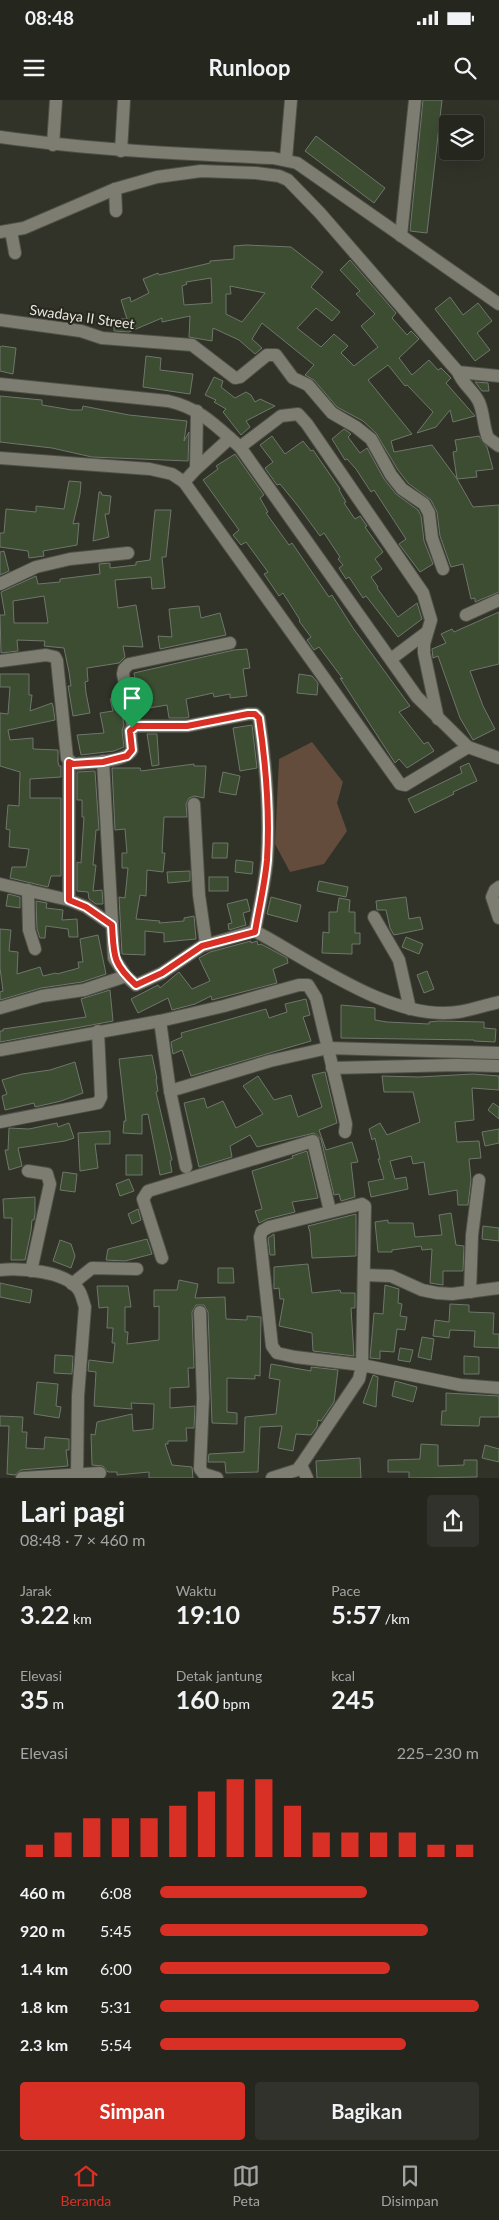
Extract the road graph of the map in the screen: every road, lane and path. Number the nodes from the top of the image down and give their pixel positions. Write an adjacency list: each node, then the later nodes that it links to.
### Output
1 (56, 100): 6 (street)
2 (124, 100): 7 (street)
3 (291, 100): 8 (street)
4 (415, 100): 12 (street)
5 (0, 137): 6 (street)
6 (53, 144): 7 (street)
7 (121, 151): 8 (street)
8 (286, 159): 12 (street)
9 (114, 189): 10 (street); 11 (street); 16 (street)
10 (116, 211)
11 (5, 232): 13 (street)
12 (401, 236): 14 (street)
13 (15, 253)
14 (499, 304)
15 (0, 320): 27 (street, Swadaya II Street)
16 (458, 372): 17 (street); 22 (street)
17 (499, 376)
18 (0, 384): 19 (street)
19 (197, 411): 20 (street); 24 (street)
20 (230, 438): 21 (street); 24 (street)
21 (240, 446): 31 (street); 33 (street)
22 (499, 446)
23 (0, 458): 25 (street)
24 (196, 469): 25 (street)
25 (184, 482): 37 (street)
26 (128, 553): 28 (street)
27 (443, 569)
28 (0, 584)
29 (499, 600): 30 (street)
30 (466, 615)
31 (427, 632): 33 (street); 35 (street)
32 (230, 643): 36 (street)
33 (391, 659): 35 (street)
34 (0, 662): 39 (street)
35 (438, 720): 37 (street)
36 (132, 728): 40 (street); 49 (street)
37 (468, 747): 38 (street)
38 (499, 758)
39 (69, 762): 40 (street); 45 (street)
40 (103, 762): 48 (street)
41 (194, 804): 50 (street)
42 (0, 884): 44 (street)
43 (499, 887): 47 (street)
44 (28, 890): 45 (street); 51 (street)
45 (69, 900): 48 (street)
46 (374, 917): 55 (street)
47 (499, 918)
48 (112, 925): 52 (street)
49 (255, 932): 50 (street); 55 (street)
50 (206, 944): 52 (street)
51 (35, 950)
52 (126, 976): 54 (street)
53 (499, 1002): 55 (street)
54 (0, 1008)
55 (410, 1009)
56 (160, 1021): 57 (street); 58 (street); 63 (street)
57 (98, 1031): 59 (street); 64 (street)
58 (328, 1048): 60 (street); 62 (street); 63 (street)
59 (0, 1050)
60 (499, 1053)
61 (499, 1066): 62 (street)
62 (332, 1068): 65 (street)
63 (170, 1091): 66 (street)
64 (0, 1122)
65 (345, 1132)
66 (186, 1167)
67 (28, 1171): 73 (street)
68 (479, 1180): 77 (street)
69 (330, 1211): 70 (street); 74 (street); 79 (street)
70 (162, 1258)
71 (137, 1269): 75 (street)
72 (0, 1270): 73 (street)
73 (32, 1271): 75 (street)
74 (364, 1275): 77 (street); 79 (street)
75 (72, 1284): 83 (street)
76 (499, 1288): 77 (street)
77 (470, 1292)
78 (200, 1312): 85 (street)
79 (362, 1365): 80 (street); 81 (street)
80 (499, 1388)
81 (301, 1466): 86 (street); 87 (street)
82 (100, 1473): 83 (street)
83 (77, 1475): 84 (street)
84 (22, 1478)
85 (217, 1478)
86 (272, 1478)
87 (307, 1478)

